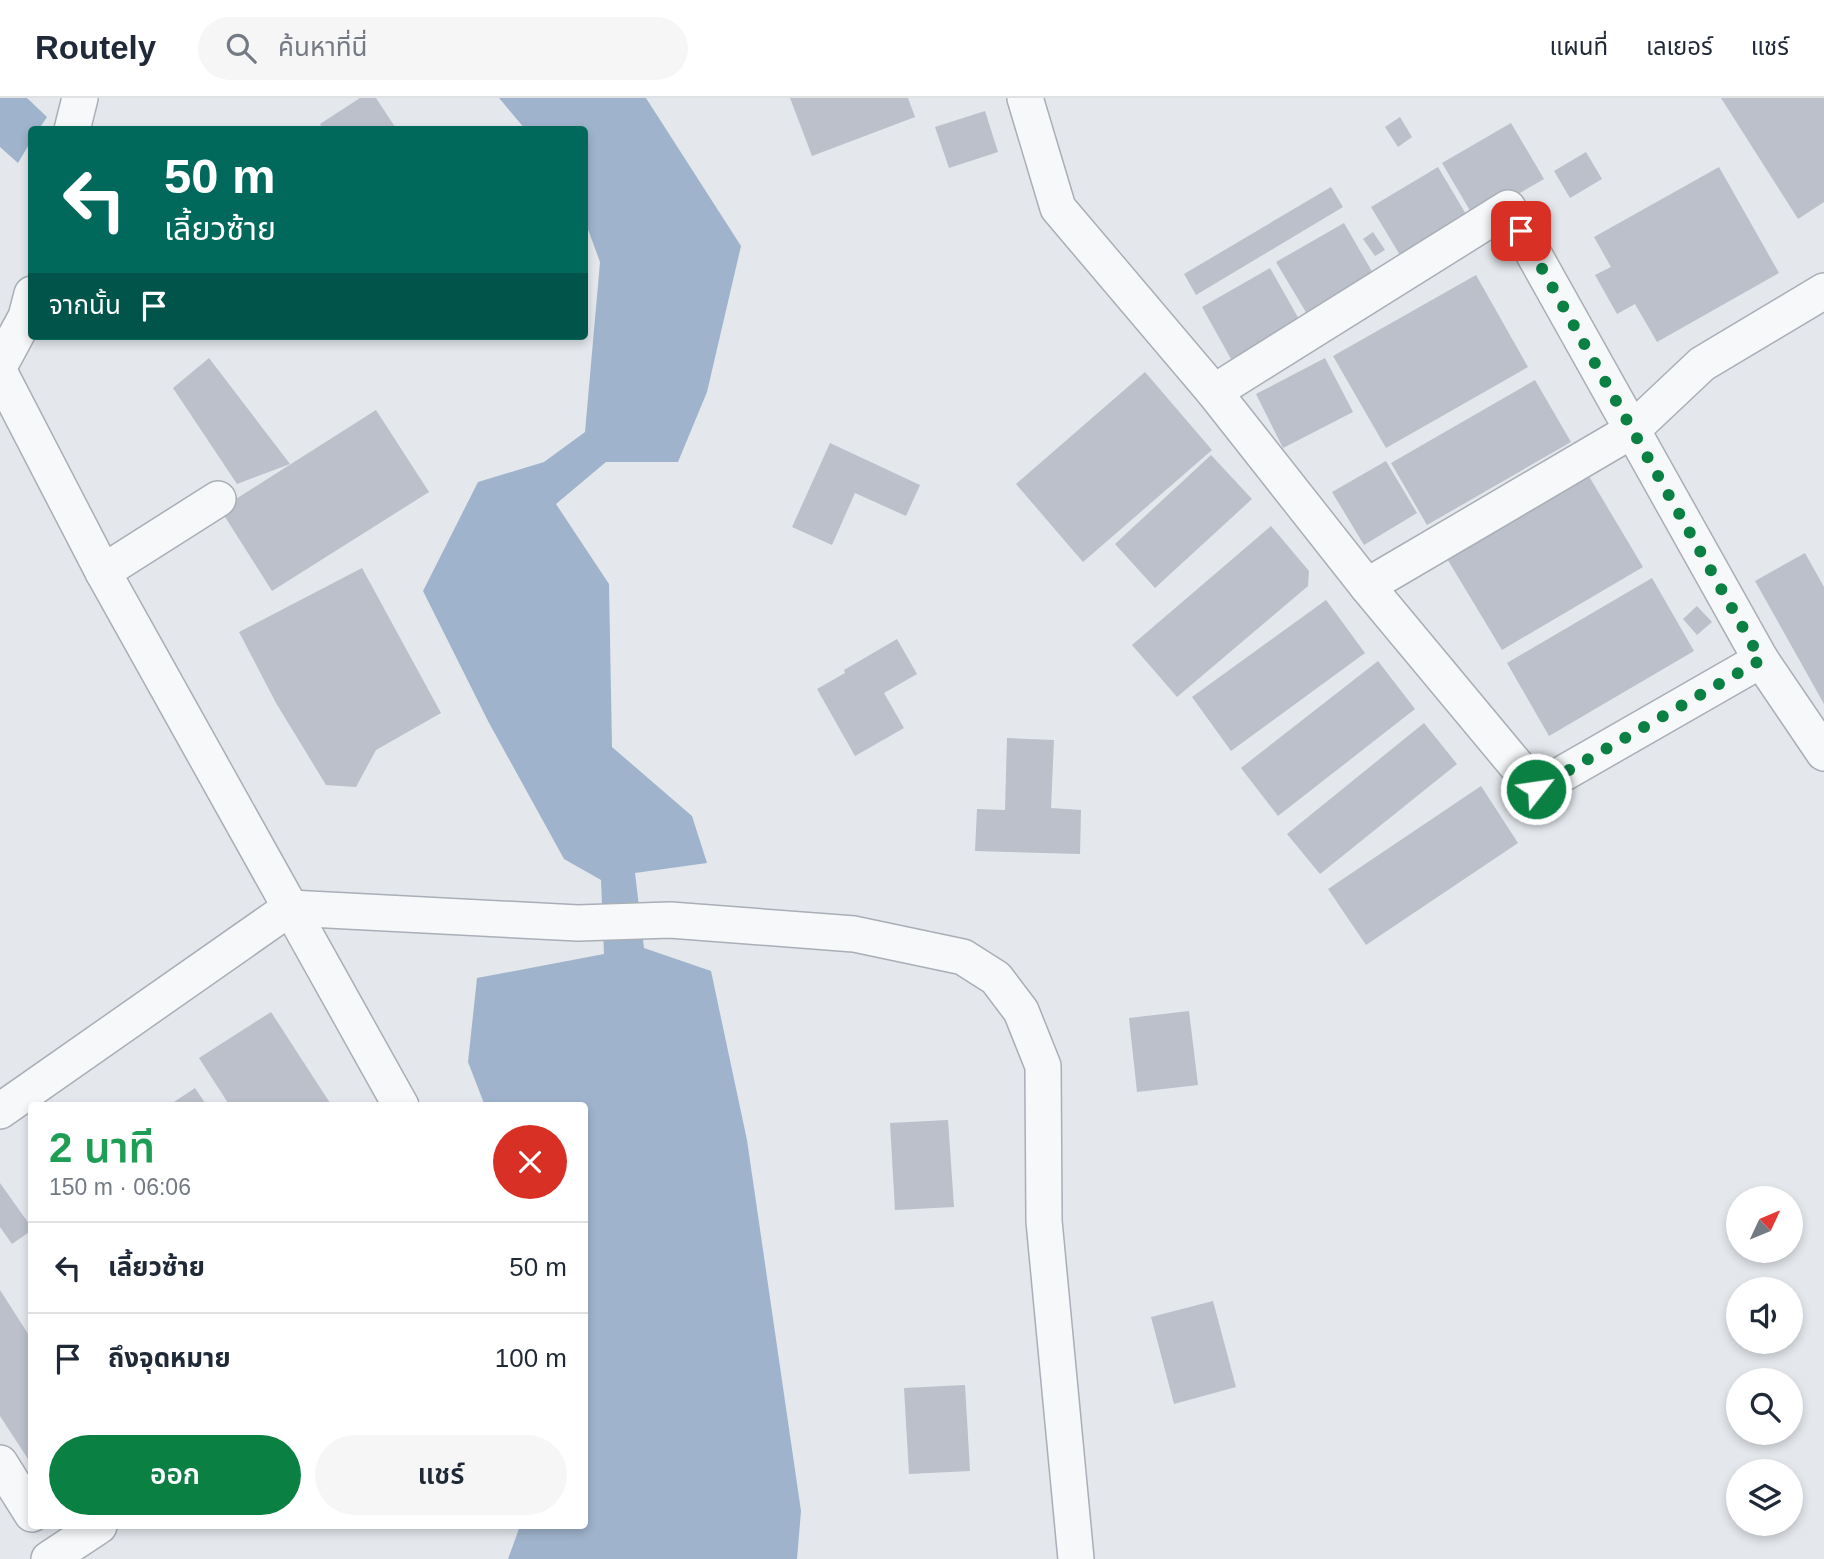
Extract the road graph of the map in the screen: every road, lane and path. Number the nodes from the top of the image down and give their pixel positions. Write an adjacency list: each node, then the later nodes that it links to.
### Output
1 (80, 98): 3 (street)
2 (1026, 98): 8 (street)
3 (73, 126)
4 (1824, 291): 9 (street)
5 (28, 309): 6 (street)
6 (0, 365)
7 (0, 373): 11 (street)
8 (1214, 392): 9 (street); 12 (street)
9 (1631, 431): 12 (street); 13 (street)
10 (218, 499): 11 (street)
11 (103, 572): 15 (street)
12 (1367, 586): 13 (street)
13 (1761, 660): 14 (street)
14 (1824, 753)
15 (290, 908): 16 (street); 17 (street); 22 (street)
16 (399, 1102)
17 (0, 1111)
18 (0, 1463): 19 (street)
19 (28, 1508)
20 (93, 1529): 21 (street)
21 (51, 1550)
22 (1076, 1559)

